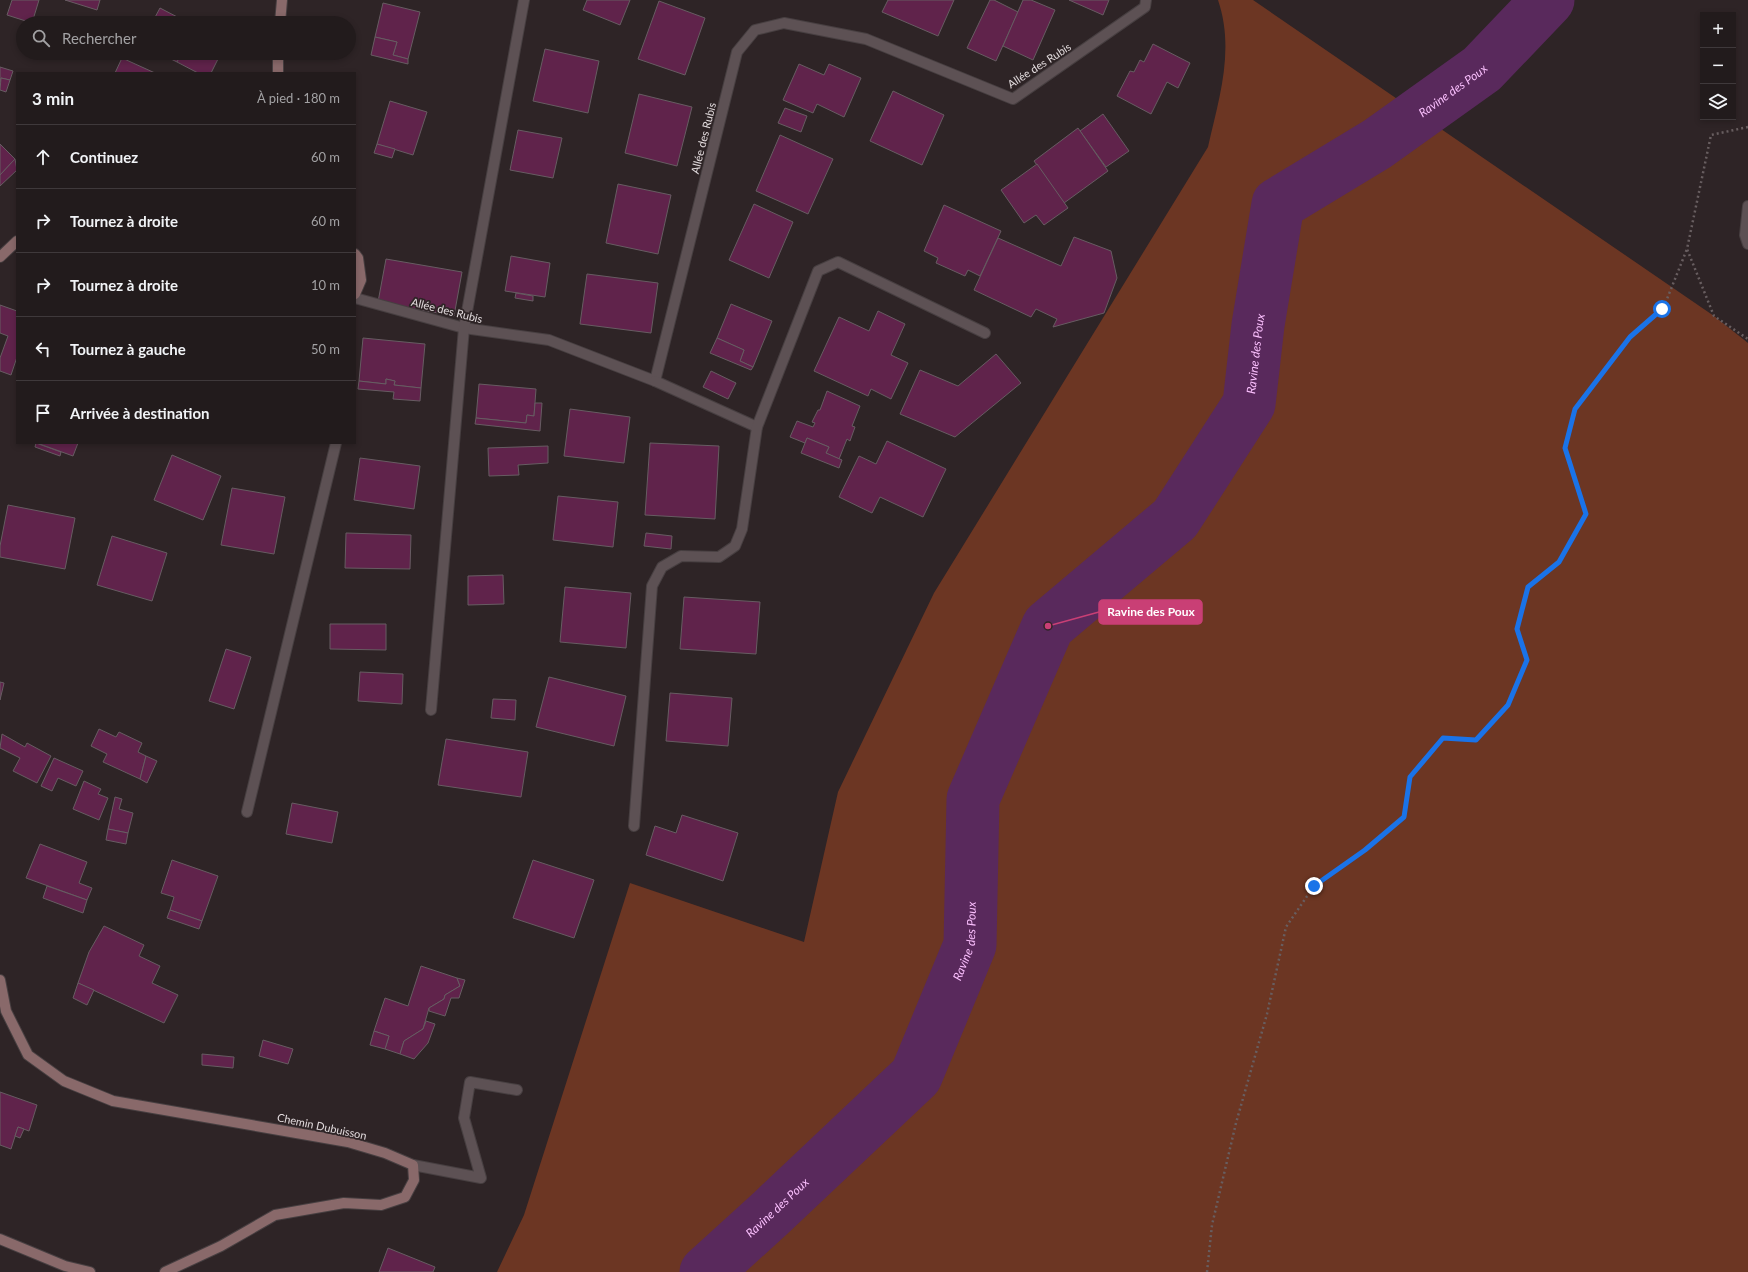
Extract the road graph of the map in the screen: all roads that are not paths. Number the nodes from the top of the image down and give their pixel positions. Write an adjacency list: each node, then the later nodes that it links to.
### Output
1 (282, 0): 4 (main road)
2 (524, 0): 14 (street)
3 (1146, 0): 16 (street, Allée des Rubis)
4 (281, 16)
5 (278, 60): 6 (main road)
6 (278, 72)
7 (1748, 206): 9 (street)
8 (16, 242): 11 (main road)
9 (1748, 244)
10 (356, 255): 12 (main road)
11 (0, 257)
12 (356, 292)
13 (356, 298): 14 (street, Allée des Rubis)
14 (464, 328): 16 (street, Allée des Rubis); 19 (street)
15 (985, 333): 17 (street)
16 (655, 381): 17 (street)
17 (757, 427): 21 (street)
18 (336, 444): 20 (street)
19 (431, 710)
20 (247, 812)
21 (634, 826)
22 (0, 980): 24 (main road, Chemin Dubuisson)
23 (517, 1090): 24 (street)
24 (413, 1165): 27 (main road)
25 (0, 1239): 26 (main road)
26 (90, 1272)
27 (165, 1272)

